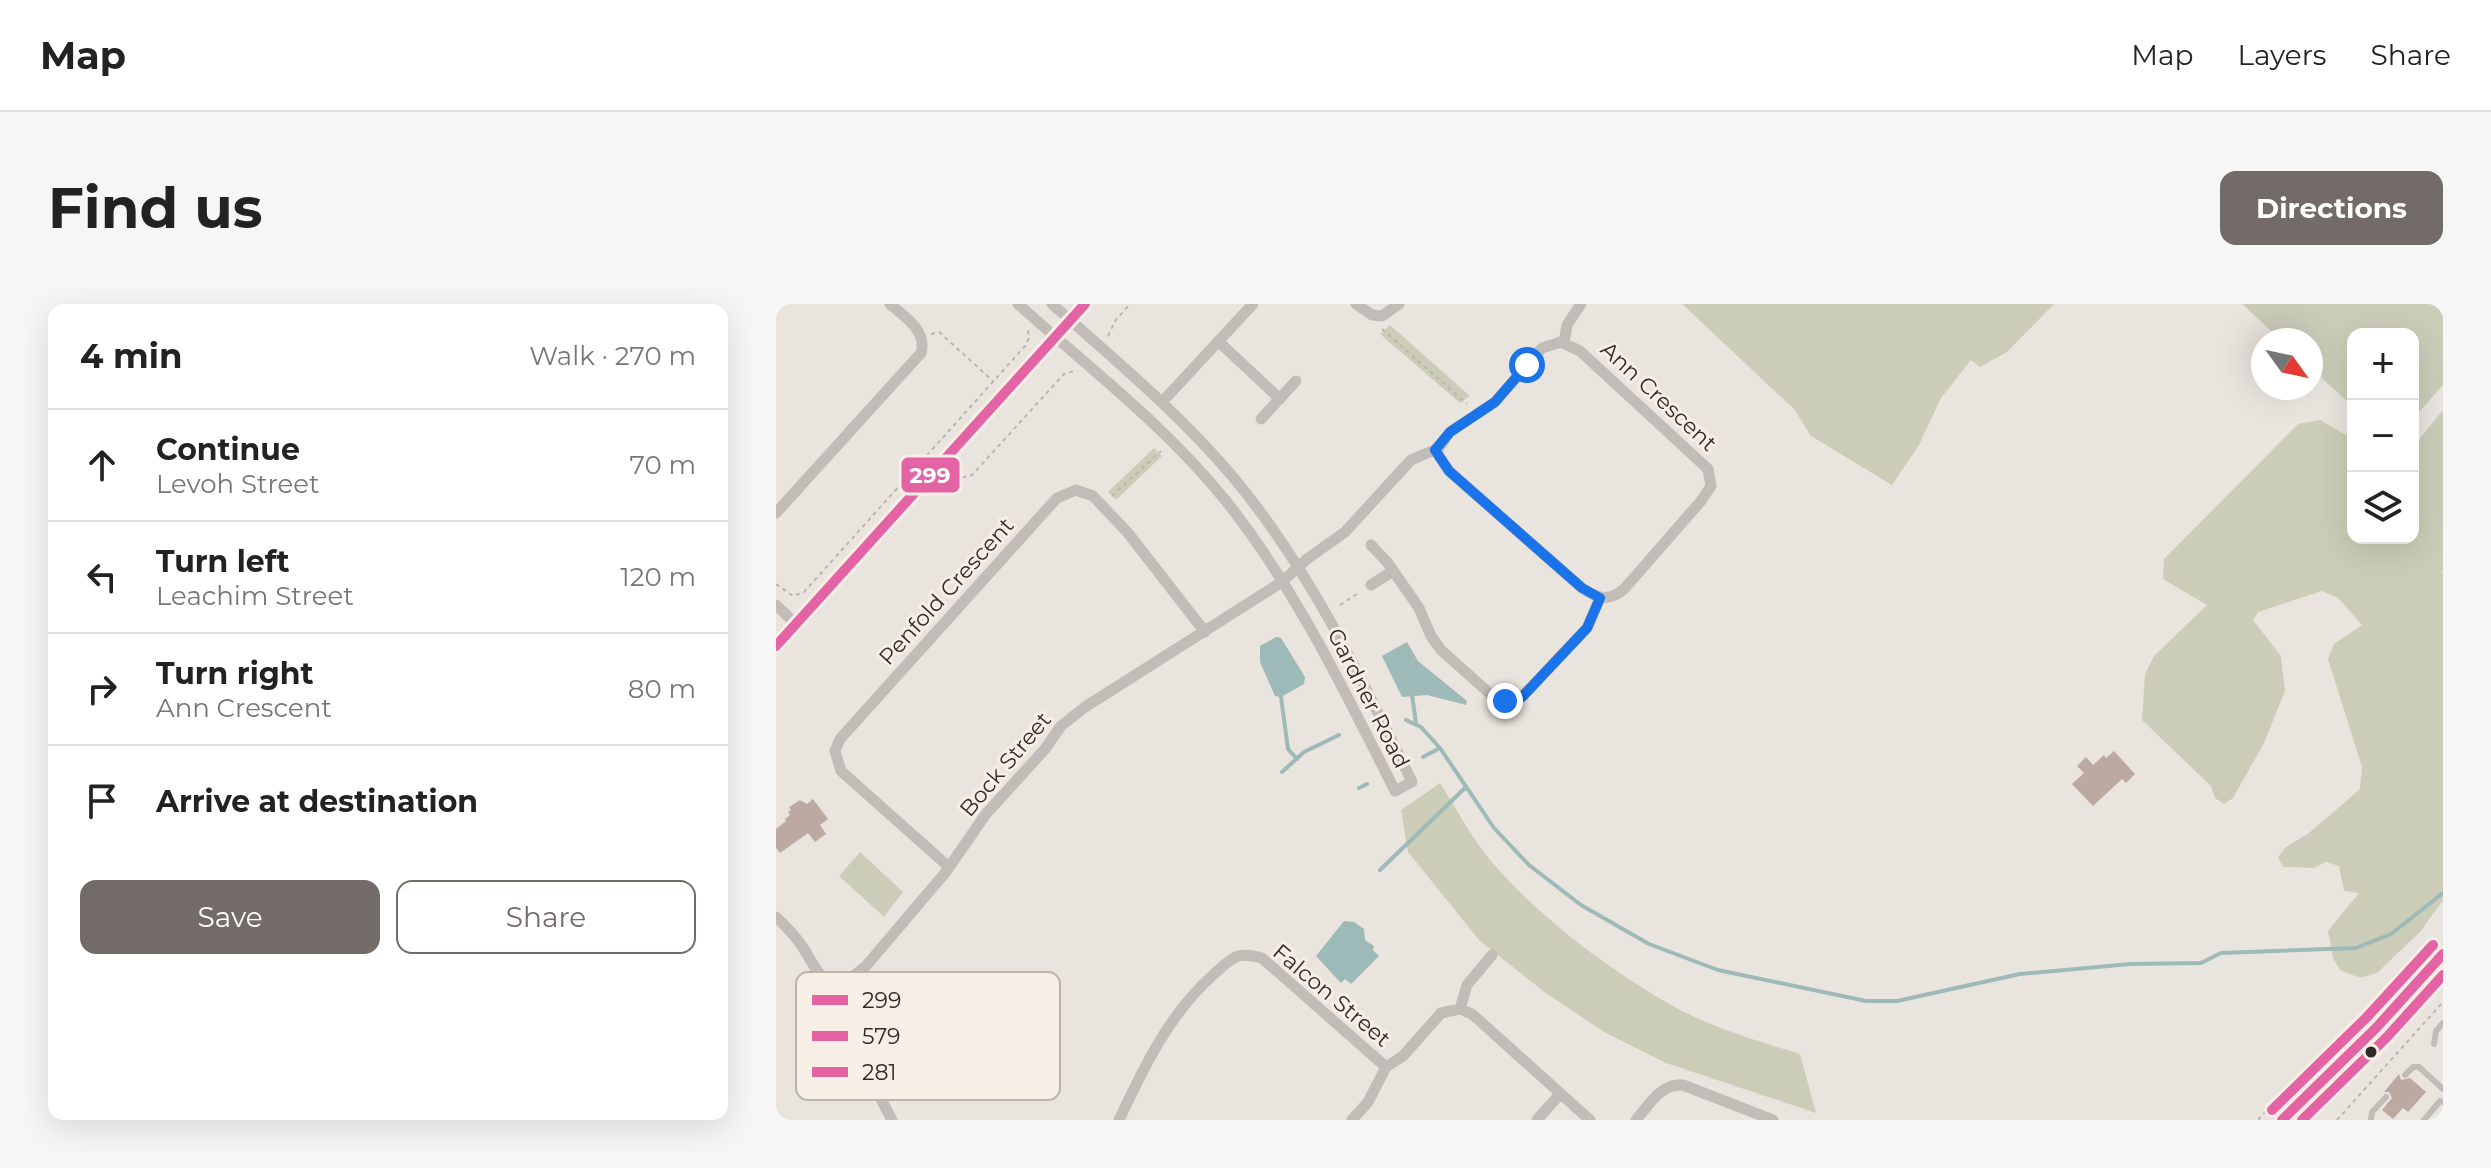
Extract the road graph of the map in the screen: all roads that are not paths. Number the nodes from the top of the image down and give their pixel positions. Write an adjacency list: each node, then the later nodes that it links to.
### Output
1 (890, 304): 18 (street)
2 (1018, 304): 10 (street, Gardner Road)
3 (1052, 304): 9 (street, Gardner Road)
4 (1085, 304): 9 (street)
5 (1253, 304): 11 (street)
6 (1356, 304): 7 (street)
7 (1399, 304)
8 (1581, 304): 12 (street)
9 (1071, 320): 10 (street); 15 (street, Gardner Road)
10 (1055, 337): 22 (street, Gardner Road); 26 (street)
11 (1218, 341): 14 (street); 15 (street)
12 (1564, 343): 17 (street, Bock Street); 24 (street, Ann Crescent)
13 (1296, 381): 14 (street)
14 (1280, 399): 16 (street)
15 (1163, 401): 20 (street, Gardner Road)
16 (1261, 419)
17 (1435, 450): 20 (street, Bock Street); 24 (street)
18 (776, 513)
19 (1371, 545): 21 (street)
20 (1298, 567): 22 (street, Bock Street); 22 (street, Gardner Road)
21 (1393, 571): 23 (street); 24 (street)
22 (1282, 582): 27 (street, Bock Street)
23 (1371, 585)
24 (1600, 598)
25 (776, 605): 26 (street)
26 (796, 624): 28 (street)
27 (1205, 632): 29 (street, Bock Street); 29 (street, Penfold Crescent)
28 (776, 646)
29 (949, 867): 34 (street, Bock Street)
30 (776, 917): 33 (street)
31 (2443, 954): 53 (main road)
32 (1492, 955): 35 (street)
33 (816, 972)
34 (858, 972)
35 (1460, 1009): 38 (street); 41 (street)
36 (2441, 1028): 37 (lane)
37 (2434, 1044)
38 (1386, 1067): 47 (street, Falcon Street); 48 (street)
39 (2405, 1075): 40 (lane)
40 (2443, 1089)
41 (1560, 1094): 49 (street); 50 (street)
42 (2386, 1097): 45 (lane)
43 (882, 1100): 46 (street)
44 (2443, 1102): 54 (lane)
45 (2370, 1117)
46 (892, 1120)
47 (1119, 1120)
48 (1352, 1120)
49 (1537, 1120)
50 (1590, 1120)
51 (1636, 1120): 52 (street)
52 (1773, 1120)
53 (2282, 1120)
54 (2424, 1120)

